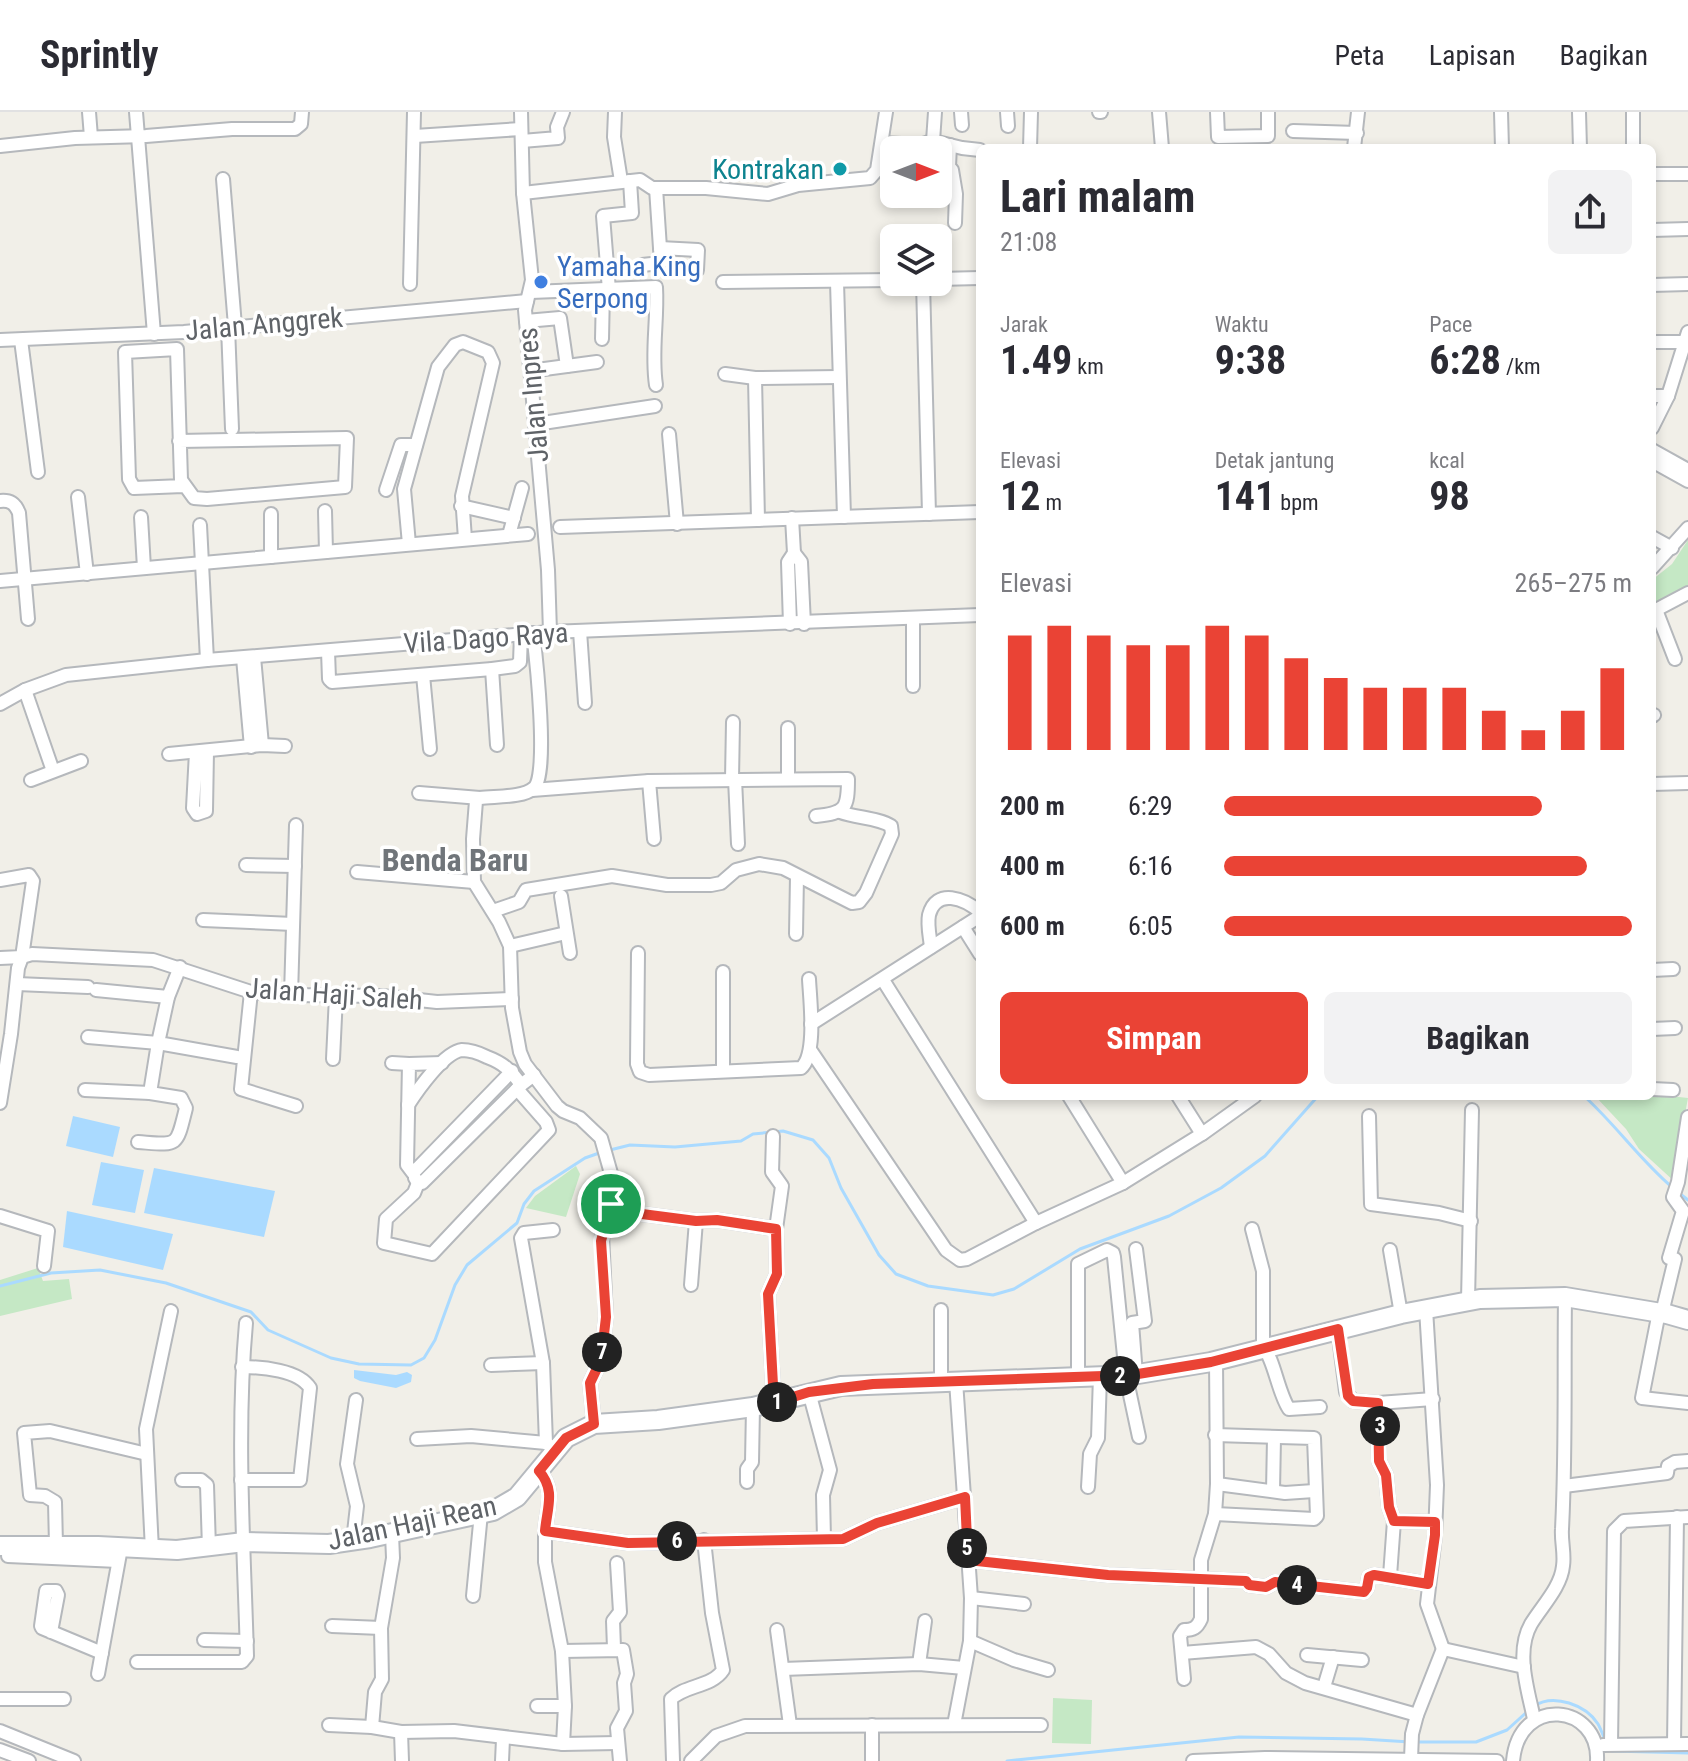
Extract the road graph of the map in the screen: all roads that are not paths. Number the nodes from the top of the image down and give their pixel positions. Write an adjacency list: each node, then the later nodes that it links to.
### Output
1 (89, 112): 27 (street)
2 (136, 112): 23 (street)
3 (302, 112): 23 (street)
4 (414, 112): 24 (street)
5 (521, 112): 22 (street, Jalan Inpres)
6 (563, 112): 22 (street)
7 (615, 112): 43 (street)
8 (886, 112): 25 (street)
9 (935, 112): 26 (street)
10 (1007, 112): 19 (street)
11 (1031, 112): 29 (street)
12 (1159, 112): 30 (street)
13 (1217, 112): 28 (street)
14 (1268, 112): 28 (street)
15 (1358, 112): 21 (street)
16 (1501, 112): 32 (street)
17 (1579, 112): 33 (street)
18 (1633, 112): 34 (street)
19 (1008, 126)
20 (1293, 131): 21 (street)
21 (1357, 133): 31 (street)
22 (521, 135): 24 (street); 45 (street, Jalan Inpres)
23 (138, 136): 27 (street); 65 (street)
24 (415, 136): 57 (street)
25 (883, 136)
26 (933, 136)
27 (91, 137): 36 (street)
28 (1227, 143)
29 (1030, 144)
30 (1162, 144)
31 (1355, 144)
32 (1502, 144)
33 (1580, 144)
34 (1633, 144)
35 (952, 145): 37 (street)
36 (0, 146)
37 (976, 149)
38 (880, 154): 44 (street)
39 (952, 170): 46 (street)
40 (1656, 174): 41 (street)
41 (1688, 174)
42 (223, 179): 64 (street)
43 (626, 181): 44 (street); 45 (street); 60 (street)
44 (656, 188): 49 (street)
45 (523, 193): 61 (street, Jalan Inpres)
46 (955, 223)
47 (1688, 229): 48 (street)
48 (1656, 230)
49 (660, 248): 50 (street); 51 (street)
50 (642, 265)
51 (697, 270)
52 (976, 278): 53 (street)
53 (952, 279)
54 (880, 280): 56 (street)
55 (723, 282): 56 (street)
56 (837, 282): 76 (street)
57 (410, 284)
58 (1688, 284): 59 (street)
59 (1656, 285)
60 (606, 290): 61 (street, Jalan Anggrek); 67 (street); 78 (street, Jalan Anggrek)
61 (529, 296): 63 (street, Jalan Inpres); 64 (street, Jalan Anggrek)
62 (923, 296): 101 (street)
63 (526, 321): 73 (street); 83 (street, Jalan Inpres)
64 (231, 326): 65 (street, Jalan Anggrek); 84 (street)
65 (151, 334): 69 (street, Jalan Anggrek); 71 (street)
66 (1687, 337): 70 (street); 80 (street)
67 (602, 339)
68 (0, 340): 69 (street, Jalan Anggrek)
69 (21, 340): 90 (street)
70 (1656, 341)
71 (148, 351): 86 (street); 92 (street)
72 (597, 362): 73 (street)
73 (567, 366): 74 (street)
74 (537, 370)
75 (725, 374): 77 (street)
76 (839, 377): 77 (street); 103 (street)
77 (755, 378): 106 (street)
78 (656, 385)
79 (1656, 396): 80 (street)
80 (1668, 396): 82 (street)
81 (655, 406): 83 (street)
82 (1656, 420)
83 (536, 424): 135 (street, Jalan Inpres)
84 (232, 429)
85 (669, 434): 107 (street)
86 (179, 441): 92 (street); 92 (street)
87 (416, 445): 94 (street); 94 (street); 97 (street)
88 (1656, 453): 91 (street)
89 (1656, 463): 91 (street)
90 (38, 472)
91 (1686, 474)
92 (183, 486)
93 (522, 488): 104 (street)
94 (404, 489): 115 (street)
95 (78, 497): 123 (street)
96 (0, 501): 124 (street)
97 (461, 506): 104 (street); 113 (street)
98 (325, 511): 117 (street)
99 (976, 512): 101 (street)
100 (271, 514): 119 (street)
101 (929, 514): 103 (street)
102 (141, 517): 122 (street)
103 (844, 517): 105 (street)
104 (514, 518): 112 (street)
105 (792, 518): 106 (street); 118 (street)
106 (758, 520): 107 (street)
107 (677, 524): 109 (street)
108 (200, 525): 120 (street)
109 (560, 527)
110 (1688, 528): 116 (street)
111 (528, 534): 112 (street)
112 (509, 535): 113 (street)
113 (465, 539): 115 (street)
114 (1656, 539): 116 (street)
115 (409, 544): 117 (street)
116 (1672, 548): 121 (street)
117 (326, 552): 119 (street)
118 (794, 553): 132 (street); 133 (street)
119 (271, 557): 120 (street)
120 (203, 564): 122 (street); 140 (street)
121 (1656, 564)
122 (144, 568): 123 (street)
123 (87, 574): 124 (street)
124 (26, 579): 125 (street); 131 (street)
125 (0, 581)
126 (1688, 593): 127 (street)
127 (1656, 610)
128 (976, 615): 130 (street, Vila Dago Raya)
129 (1656, 616): 139 (street)
130 (913, 618): 133 (street, Vila Dago Raya); 143 (street)
131 (28, 619)
132 (790, 624): 133 (street, Vila Dago Raya); 134 (street, Vila Dago Raya)
133 (804, 624)
134 (580, 631): 135 (street, Vila Dago Raya); 145 (street)
135 (550, 632): 136 (street, Vila Dago Raya)
136 (527, 634): 137 (street, Vila Dago Raya); 141 (street); 162 (street)
137 (328, 651): 138 (street, Vila Dago Raya); 142 (street)
138 (248, 658): 140 (street, Vila Dago Raya); 150 (street)
139 (1675, 659)
140 (207, 660): 144 (street, Vila Dago Raya)
141 (492, 669): 142 (street); 149 (street)
142 (423, 675): 152 (street)
143 (913, 686)
144 (25, 690): 146 (street, Vila Dago Raya); 155 (street)
145 (585, 703)
146 (0, 704)
147 (733, 722): 156 (street)
148 (788, 728): 157 (street)
149 (497, 745)
150 (256, 746): 151 (street); 153 (street)
151 (285, 746)
152 (430, 749)
153 (169, 754)
154 (81, 761): 155 (street)
155 (53, 771): 158 (street)
156 (734, 779): 157 (street); 159 (street); 169 (street)
157 (788, 779): 165 (street)
158 (31, 780)
159 (649, 781): 162 (street); 168 (street)
160 (1688, 783): 161 (street)
161 (1656, 784)
162 (532, 790): 164 (street)
163 (419, 793): 164 (street)
164 (480, 798): 175 (street)
165 (840, 812): 166 (street); 173 (street)
166 (816, 816)
167 (296, 825): 171 (street)
168 (654, 839)
169 (738, 844)
170 (246, 865): 171 (street)
171 (295, 866): 181 (street)
172 (357, 872): 175 (street)
173 (797, 876): 178 (street); 184 (street)
174 (0, 880): 190 (street)
175 (474, 882): 178 (street)
176 (561, 896): 183 (street)
177 (976, 910): 186 (street)
178 (493, 911): 185 (street)
179 (976, 917): 182 (street)
180 (203, 920): 181 (street)
181 (293, 924): 200 (street)
182 (963, 927): 186 (street); 187 (street)
183 (566, 933): 185 (street); 188 (street)
184 (796, 934)
185 (510, 946): 203 (street)
186 (931, 947): 197 (street)
187 (976, 948)
188 (570, 953)
189 (638, 953): 215 (street)
190 (22, 957): 191 (street, Jalan Haji Saleh); 192 (street, Jalan Haji Saleh); 198 (street)
191 (0, 958)
192 (180, 967): 199 (street, Jalan Haji Saleh); 202 (street)
193 (1673, 969): 194 (street)
194 (1656, 970)
195 (723, 972): 215 (street)
196 (809, 979): 204 (street)
197 (883, 980): 204 (street); 243 (street)
198 (17, 984): 202 (street); 226 (street)
199 (251, 992): 200 (street, Jalan Haji Saleh); 228 (street)
200 (291, 995): 201 (street, Jalan Haji Saleh)
201 (336, 996): 203 (street, Jalan Haji Saleh); 211 (street)
202 (168, 997): 208 (street)
203 (512, 999): 217 (street)
204 (811, 1024): 209 (street)
205 (1675, 1028): 206 (street)
206 (1656, 1029)
207 (88, 1037): 208 (street)
208 (158, 1043): 210 (street); 222 (street)
209 (811, 1051): 215 (street); 243 (street)
210 (237, 1057)
211 (333, 1059)
212 (392, 1063): 214 (street)
213 (442, 1063): 214 (street); 216 (street); 227 (street)
214 (409, 1064): 227 (street)
215 (723, 1070)
216 (512, 1071): 218 (street); 237 (street)
217 (534, 1075): 218 (street); 236 (street)
218 (519, 1087): 237 (street); 237 (street)
219 (1656, 1089): 221 (street)
220 (85, 1090): 222 (street)
221 (1673, 1090)
222 (150, 1093): 235 (street)
223 (1071, 1100): 238 (street)
224 (1181, 1100): 233 (street)
225 (1249, 1100): 233 (street)
226 (0, 1103)
227 (408, 1105): 237 (street)
228 (296, 1106)
229 (1472, 1110): 242 (street)
230 (1369, 1116): 242 (street)
231 (1688, 1117): 256 (street)
232 (616, 1132): 236 (street)
233 (1202, 1134): 238 (street)
234 (773, 1136): 244 (street)
235 (138, 1142)
236 (604, 1146): 239 (street)
237 (415, 1178)
238 (1123, 1183): 243 (street)
239 (611, 1204): 241 (street); 278 (street)
240 (0, 1216): 249 (street)
241 (696, 1221): 244 (street); 250 (street)
242 (1471, 1221): 252 (street)
243 (1036, 1223)
244 (776, 1229): 273 (street)
245 (1252, 1229): 261 (street)
246 (553, 1230): 263 (street)
247 (1136, 1249): 266 (street)
248 (1390, 1250): 257 (street)
249 (44, 1266)
250 (691, 1285)
251 (1565, 1297): 252 (street, Jalan Haji Rean); 256 (street, Jalan Haji Rean); 291 (street)
252 (1468, 1301): 253 (street, Jalan Haji Rean)
253 (1426, 1309): 257 (street, Jalan Haji Rean); 271 (street)
254 (941, 1310): 269 (street)
255 (171, 1311): 284 (street)
256 (1660, 1313): 258 (street, Jalan Haji Rean); 275 (street)
257 (1401, 1314): 260 (street, Jalan Haji Rean)
258 (1688, 1320)
259 (246, 1323): 265 (street)
260 (1338, 1329): 261 (street, Jalan Haji Rean); 274 (street)
261 (1263, 1347): 262 (street, Jalan Haji Rean); 277 (street)
262 (1216, 1360): 266 (street, Jalan Haji Rean); 279 (street)
263 (543, 1363): 264 (street); 283 (street)
264 (491, 1365)
265 (242, 1367): 288 (street); 288 (street)
266 (1131, 1375): 267 (street, Jalan Haji Rean); 268 (street); 280 (street)
267 (1100, 1376): 268 (street, Jalan Haji Rean); 292 (street)
268 (1078, 1377): 269 (street, Jalan Haji Rean)
269 (949, 1381): 270 (street, Jalan Haji Rean); 295 (street)
270 (809, 1392): 273 (street, Jalan Haji Rean); 304 (street)
271 (1433, 1399): 274 (street); 300 (street)
272 (356, 1400): 306 (street)
273 (774, 1403): 276 (street, Jalan Haji Rean)
274 (1378, 1403): 299 (street)
275 (1688, 1403)
276 (753, 1407): 278 (street, Jalan Haji Rean); 289 (street)
277 (1320, 1407)
278 (594, 1424): 283 (street, Jalan Haji Rean)
279 (1215, 1435): 281 (street); 290 (street)
280 (1139, 1437)
281 (1274, 1438): 293 (street); 294 (street)
282 (417, 1439): 283 (street)
283 (550, 1446): 286 (street, Jalan Haji Rean)
284 (147, 1454): 307 (street); 309 (street)
285 (1688, 1461): 291 (street)
286 (539, 1471): 296 (street, Jalan Haji Rean); 301 (street)
287 (182, 1480): 308 (street)
288 (241, 1480): 303 (street)
289 (747, 1482)
290 (1217, 1484): 293 (street); 297 (street)
291 (1564, 1486): 338 (street)
292 (1088, 1487)
293 (1273, 1491): 294 (street)
294 (1314, 1491): 297 (street)
295 (965, 1497): 304 (street); 312 (street)
296 (481, 1513): 302 (street, Jalan Haji Rean); 317 (street)
297 (1215, 1514): 315 (street)
298 (1682, 1517): 362 (street); 363 (street)
299 (1394, 1521): 300 (street); 314 (street)
300 (1435, 1522): 316 (street)
301 (545, 1531): 305 (street); 330 (street)
302 (392, 1534): 306 (street, Jalan Haji Rean); 322 (street)
303 (244, 1537): 306 (street, Jalan Haji Rean); 308 (street, Jalan Haji Rean); 326 (street)
304 (824, 1539): 305 (street)
305 (704, 1540): 375 (street)
306 (353, 1541)
307 (56, 1545): 310 (street, Jalan Haji Rean); 311 (street, Jalan Haji Rean)
308 (209, 1548): 309 (street, Jalan Haji Rean)
309 (152, 1550): 311 (street, Jalan Haji Rean)
310 (4, 1551): 311 (street)
311 (119, 1554): 331 (street)
312 (968, 1560): 315 (street); 318 (street)
313 (617, 1563): 328 (street)
314 (1390, 1576): 315 (street); 316 (street)
315 (1201, 1579): 332 (street)
316 (1428, 1584): 329 (street)
317 (473, 1596)
318 (971, 1598): 319 (street); 327 (street)
319 (1024, 1604)
320 (925, 1621): 337 (street)
321 (332, 1626): 322 (street)
322 (381, 1628): 356 (street)
323 (777, 1630): 340 (street)
324 (51, 1632): 331 (street)
325 (204, 1640): 326 (street)
326 (247, 1641): 336 (street)
327 (970, 1641): 339 (street); 341 (street)
328 (618, 1649): 330 (street); 360 (street)
329 (1443, 1649): 338 (street); 350 (street)
330 (562, 1651): 348 (street)
331 (102, 1653): 342 (street)
332 (1182, 1653): 343 (street); 344 (street)
333 (1307, 1655): 334 (street)
334 (1333, 1657): 335 (street); 344 (street)
335 (1362, 1660)
336 (137, 1662)
337 (919, 1664): 339 (street); 340 (street)
338 (1524, 1667): 349 (street)
339 (964, 1668): 354 (street)
340 (783, 1669): 352 (street)
341 (1048, 1670)
342 (98, 1674)
343 (1184, 1679)
344 (1324, 1687): 350 (street)
345 (0, 1699): 346 (street)
346 (64, 1699)
347 (537, 1706): 348 (street)
348 (565, 1706): 361 (street)
349 (1533, 1713): 364 (street); 380 (street)
350 (1417, 1715): 366 (street)
351 (329, 1725): 356 (street)
352 (790, 1725): 353 (street); 376 (street)
353 (872, 1725): 354 (street); 377 (street)
354 (954, 1725): 355 (street)
355 (1041, 1725)
356 (372, 1727): 358 (street)
357 (0, 1731): 371 (street)
358 (401, 1732): 359 (street); 372 (street)
359 (503, 1739): 361 (street); 373 (street)
360 (617, 1743): 361 (street); 374 (street)
361 (563, 1744)
362 (1611, 1744): 363 (street); 364 (street)
363 (1681, 1744)
364 (1596, 1745): 381 (street)
365 (0, 1750): 370 (street)
366 (1411, 1754): 368 (street); 369 (street)
367 (1330, 1760): 368 (street); 378 (street)
368 (1385, 1760)
369 (1438, 1760): 379 (street)
370 (29, 1761)
371 (74, 1761)
372 (402, 1761)
373 (502, 1761)
374 (620, 1761)
375 (673, 1761)
376 (691, 1761)
377 (872, 1761)
378 (1193, 1761)
379 (1497, 1761)
380 (1513, 1761)
381 (1597, 1761)

